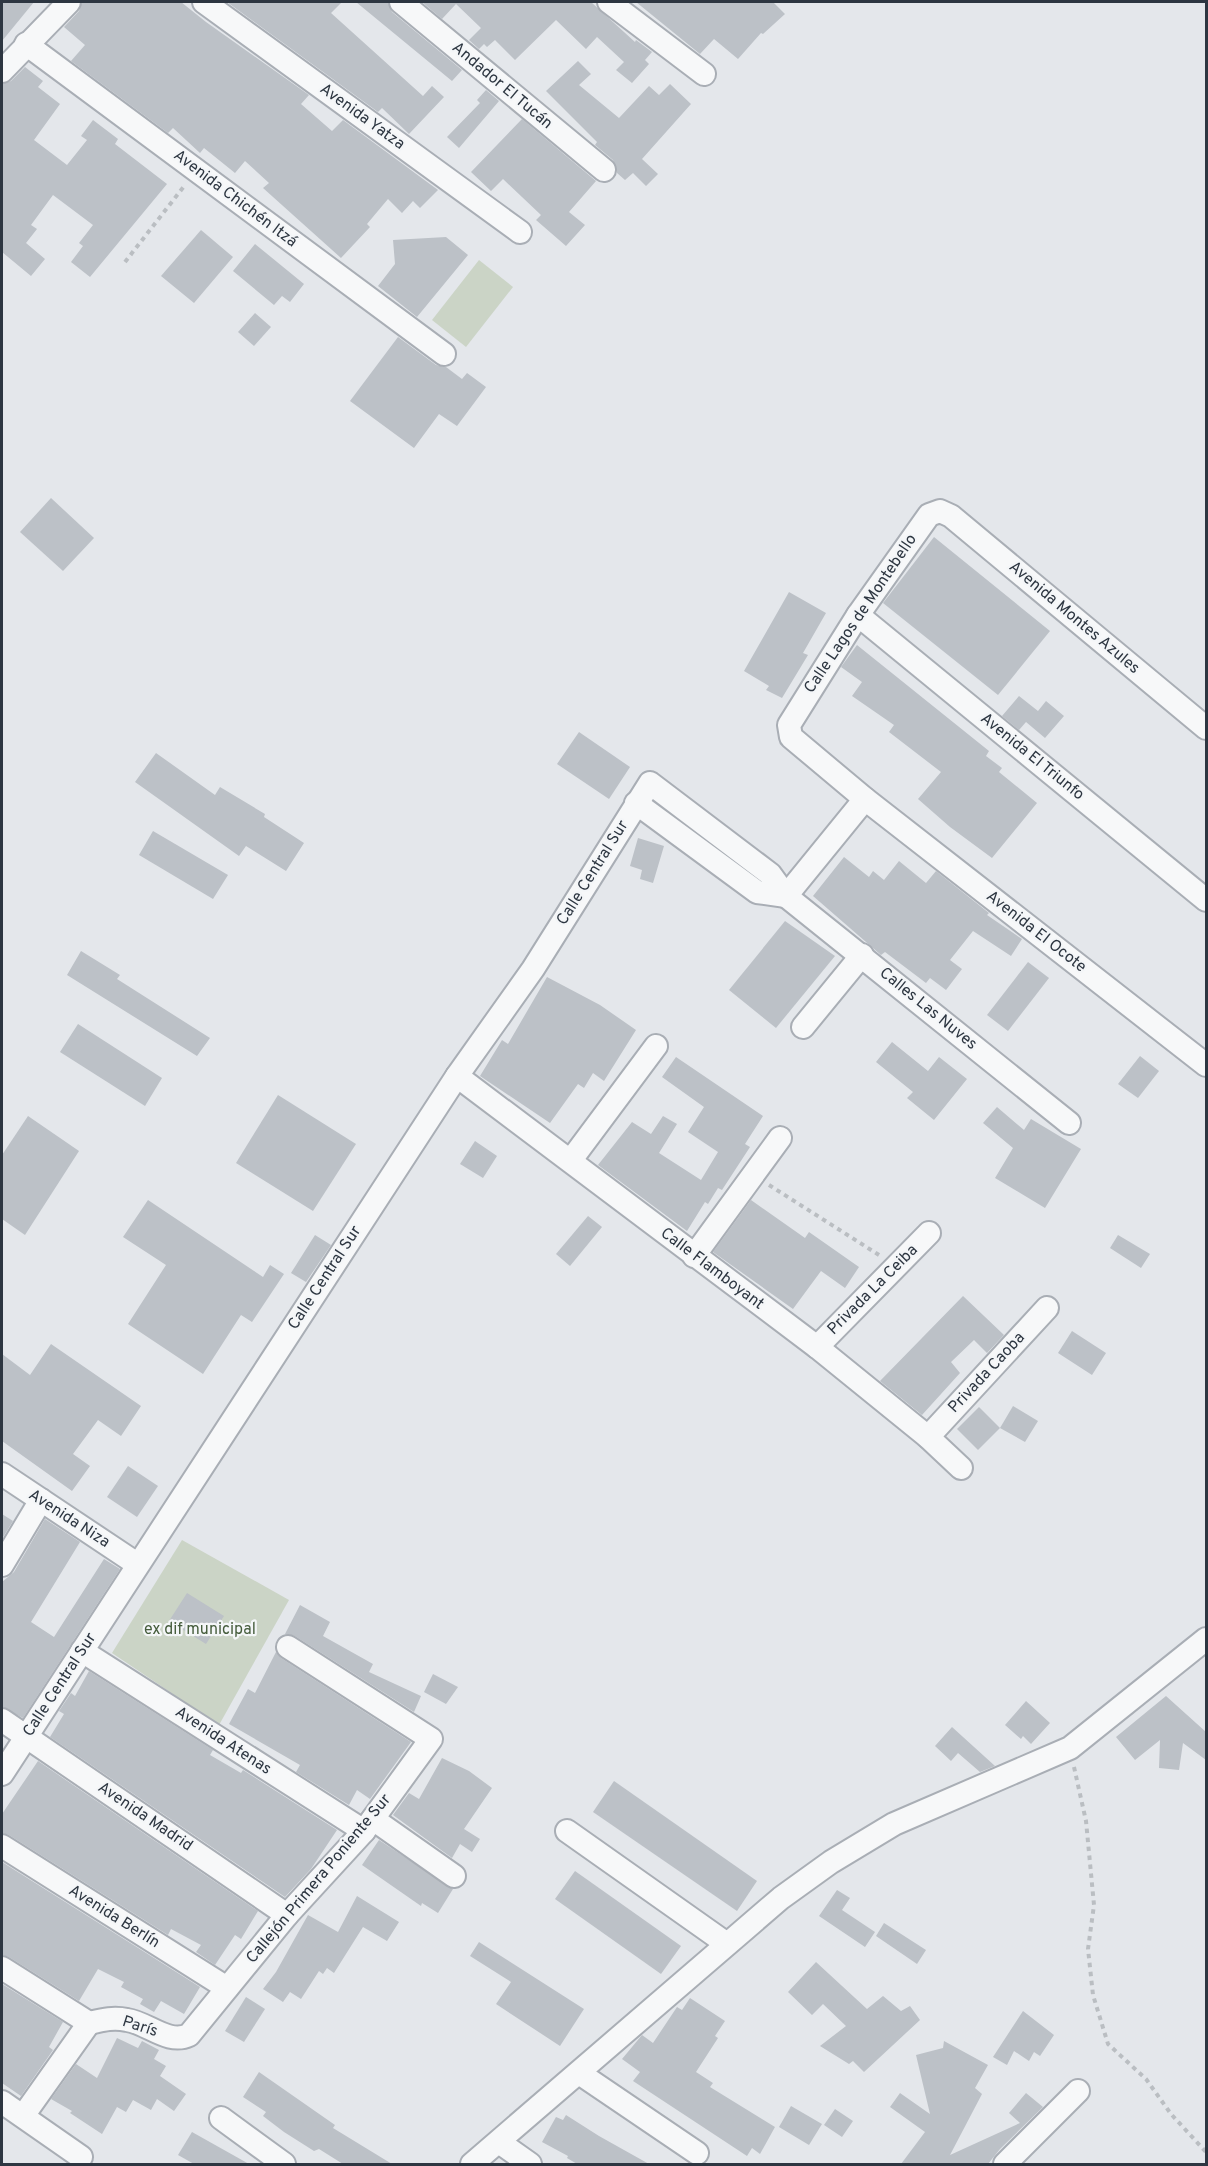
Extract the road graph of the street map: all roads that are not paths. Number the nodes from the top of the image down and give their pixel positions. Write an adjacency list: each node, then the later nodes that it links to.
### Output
1 (69, 2): 5 (street)
2 (204, 2): 9 (street, Avenida Yatza)
3 (401, 2): 8 (street, Andador El Tucán)
4 (609, 2): 7 (street)
5 (26, 44): 6 (street); 10 (street, Avenida Chichén Itzá)
6 (2, 71)
7 (704, 74)
8 (604, 170)
9 (520, 232)
10 (444, 354)
11 (940, 511): 12 (street, Calle Lagos de Montebello); 14 (street, Avenida Montes Azules)
12 (858, 615): 13 (street, Calle Lagos de Montebello); 19 (street, Avenida El Triunfo)
13 (789, 724): 16 (street, Avenida El Ocote)
14 (1206, 728)
15 (650, 783): 17 (street, Calle Central Sur); 18 (street, Calles Las Nuves)
16 (865, 800): 18 (street); 23 (street, Avenida El Ocote)
17 (636, 803): 18 (street, Calles Las Nuves); 24 (street, Calle Central Sur)
18 (786, 897): 20 (street, Calles Las Nuves)
19 (1206, 900)
20 (862, 955): 21 (street); 25 (street, Calles Las Nuves)
21 (803, 1027)
22 (656, 1046): 27 (street)
23 (1206, 1065)
24 (457, 1076): 27 (street, Calle Flamboyant); 36 (street, Calle Central Sur)
25 (1069, 1123)
26 (780, 1138): 29 (street)
27 (571, 1160): 29 (street, Calle Flamboyant)
28 (929, 1233): 31 (street, Privada La Ceiba)
29 (694, 1256): 31 (street, Calle Flamboyant)
30 (1047, 1308): 32 (street, Privada Caoba)
31 (816, 1347): 32 (street, Calle Flamboyant)
32 (928, 1437): 33 (street, Calle Flamboyant)
33 (961, 1468)
34 (2, 1474): 35 (street, Avenida Niza)
35 (42, 1500): 36 (street, Avenida Niza); 37 (street)
36 (137, 1564): 40 (street, Calle Central Sur)
37 (2, 1565)
38 (1206, 1639): 49 (street)
39 (288, 1647): 44 (street, Callejón Primera Poniente Sur)
40 (82, 1651): 42 (street, Calle Central Sur); 44 (street, Avenida Atenas)
41 (2, 1720): 42 (street, Avenida Madrid)
42 (27, 1737): 43 (street, Calle Central Sur); 48 (street, Avenida Madrid)
43 (2, 1774)
44 (368, 1825): 47 (street, Avenida Atenas); 48 (street, Callejón Primera Poniente Sur)
45 (567, 1831): 49 (street)
46 (2, 1846): 51 (street, Avenida Berlín)
47 (454, 1876)
48 (287, 1915): 51 (street, Callejón Primera Poniente Sur)
49 (727, 1944): 54 (street)
50 (2, 1968): 52 (street)
51 (227, 1988): 53 (street, Callejón Primera Poniente Sur)
52 (89, 2023): 53 (street, París); 57 (street)
53 (189, 2036)
54 (579, 2073): 59 (street); 60 (street)
55 (1078, 2091): 65 (street)
56 (2, 2102): 57 (street)
57 (23, 2116): 61 (street)
58 (221, 2118): 62 (street)
59 (499, 2142): 63 (street); 64 (street)
60 (697, 2153)
61 (81, 2157)
62 (285, 2164)
63 (472, 2164)
64 (530, 2164)
65 (1005, 2164)

